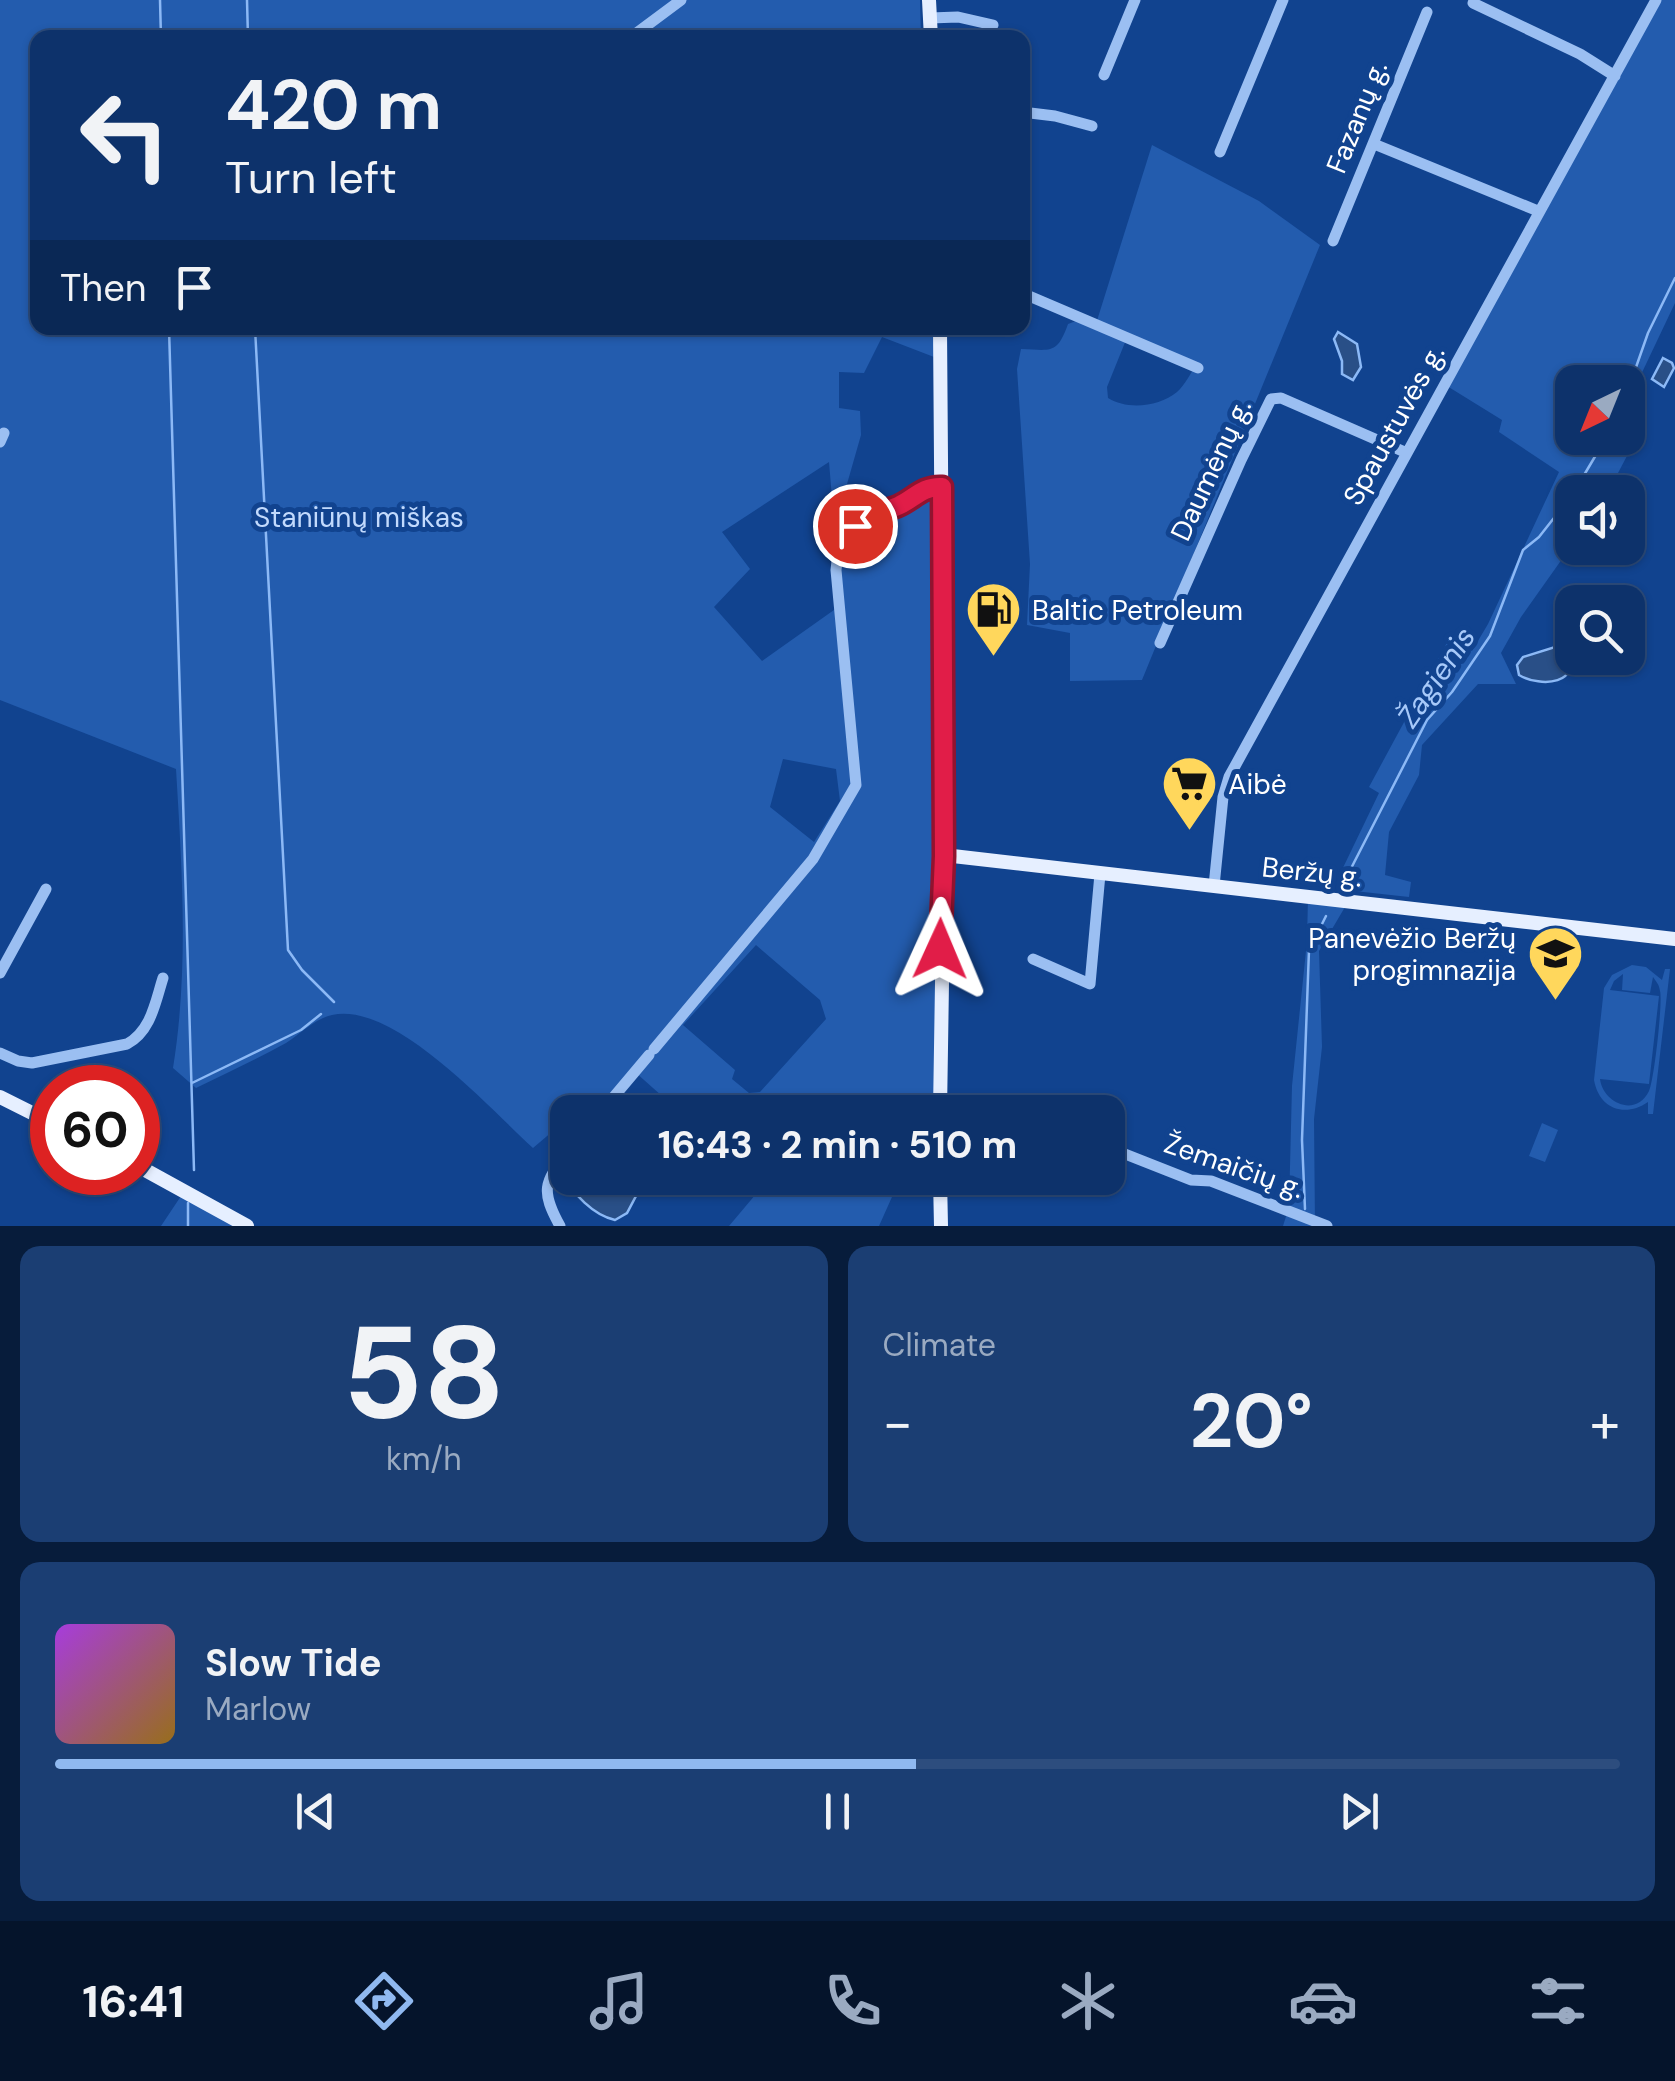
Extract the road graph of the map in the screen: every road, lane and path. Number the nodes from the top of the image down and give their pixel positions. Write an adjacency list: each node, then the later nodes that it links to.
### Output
1 (681, 0): 10 (street)
2 (929, 0): 8 (main road)
3 (1135, 0): 12 (street)
4 (1283, 0): 17 (street)
5 (1656, 0): 13 (street, Spaustuvės g.)
6 (1473, 3): 13 (street)
7 (1427, 12): 16 (street, Fazanų g.)
8 (930, 18): 9 (street); 11 (main road)
9 (993, 25)
10 (641, 30)
11 (931, 30)
12 (1104, 75)
13 (1615, 76): 18 (street, Spaustuvės g.)
14 (1030, 113): 15 (street)
15 (1092, 126)
16 (1374, 144): 18 (street); 19 (street, Fazanų g.)
17 (1220, 152)
18 (1538, 211): 23 (street, Spaustuvės g.)
19 (1332, 241)
20 (1030, 296): 22 (street)
21 (940, 335): 24 (main road)
22 (1198, 368)
23 (1407, 453): 25 (street, Daumėnų g.); 28 (street, Spaustuvės g.)
24 (942, 487): 26 (main road); 35 (street)
25 (1160, 643)
26 (944, 856): 27 (main road, Beržų g.); 36 (main road)
27 (1100, 874): 28 (main road, Beržų g.); 31 (street)
28 (1214, 886): 30 (main road, Beržų g.)
29 (46, 888): 32 (street)
30 (1675, 939)
31 (1033, 958)
32 (0, 973)
33 (163, 978): 34 (street)
34 (0, 1053)
35 (615, 1095)
36 (940, 1095)
37 (0, 1097): 38 (main road)
38 (30, 1112)
39 (1125, 1154): 46 (street, Žemaičių g.)
40 (550, 1175): 44 (street)
41 (160, 1177): 43 (main road)
42 (940, 1195): 45 (main road)
43 (247, 1226)
44 (560, 1226)
45 (940, 1226)
46 (1327, 1226)

